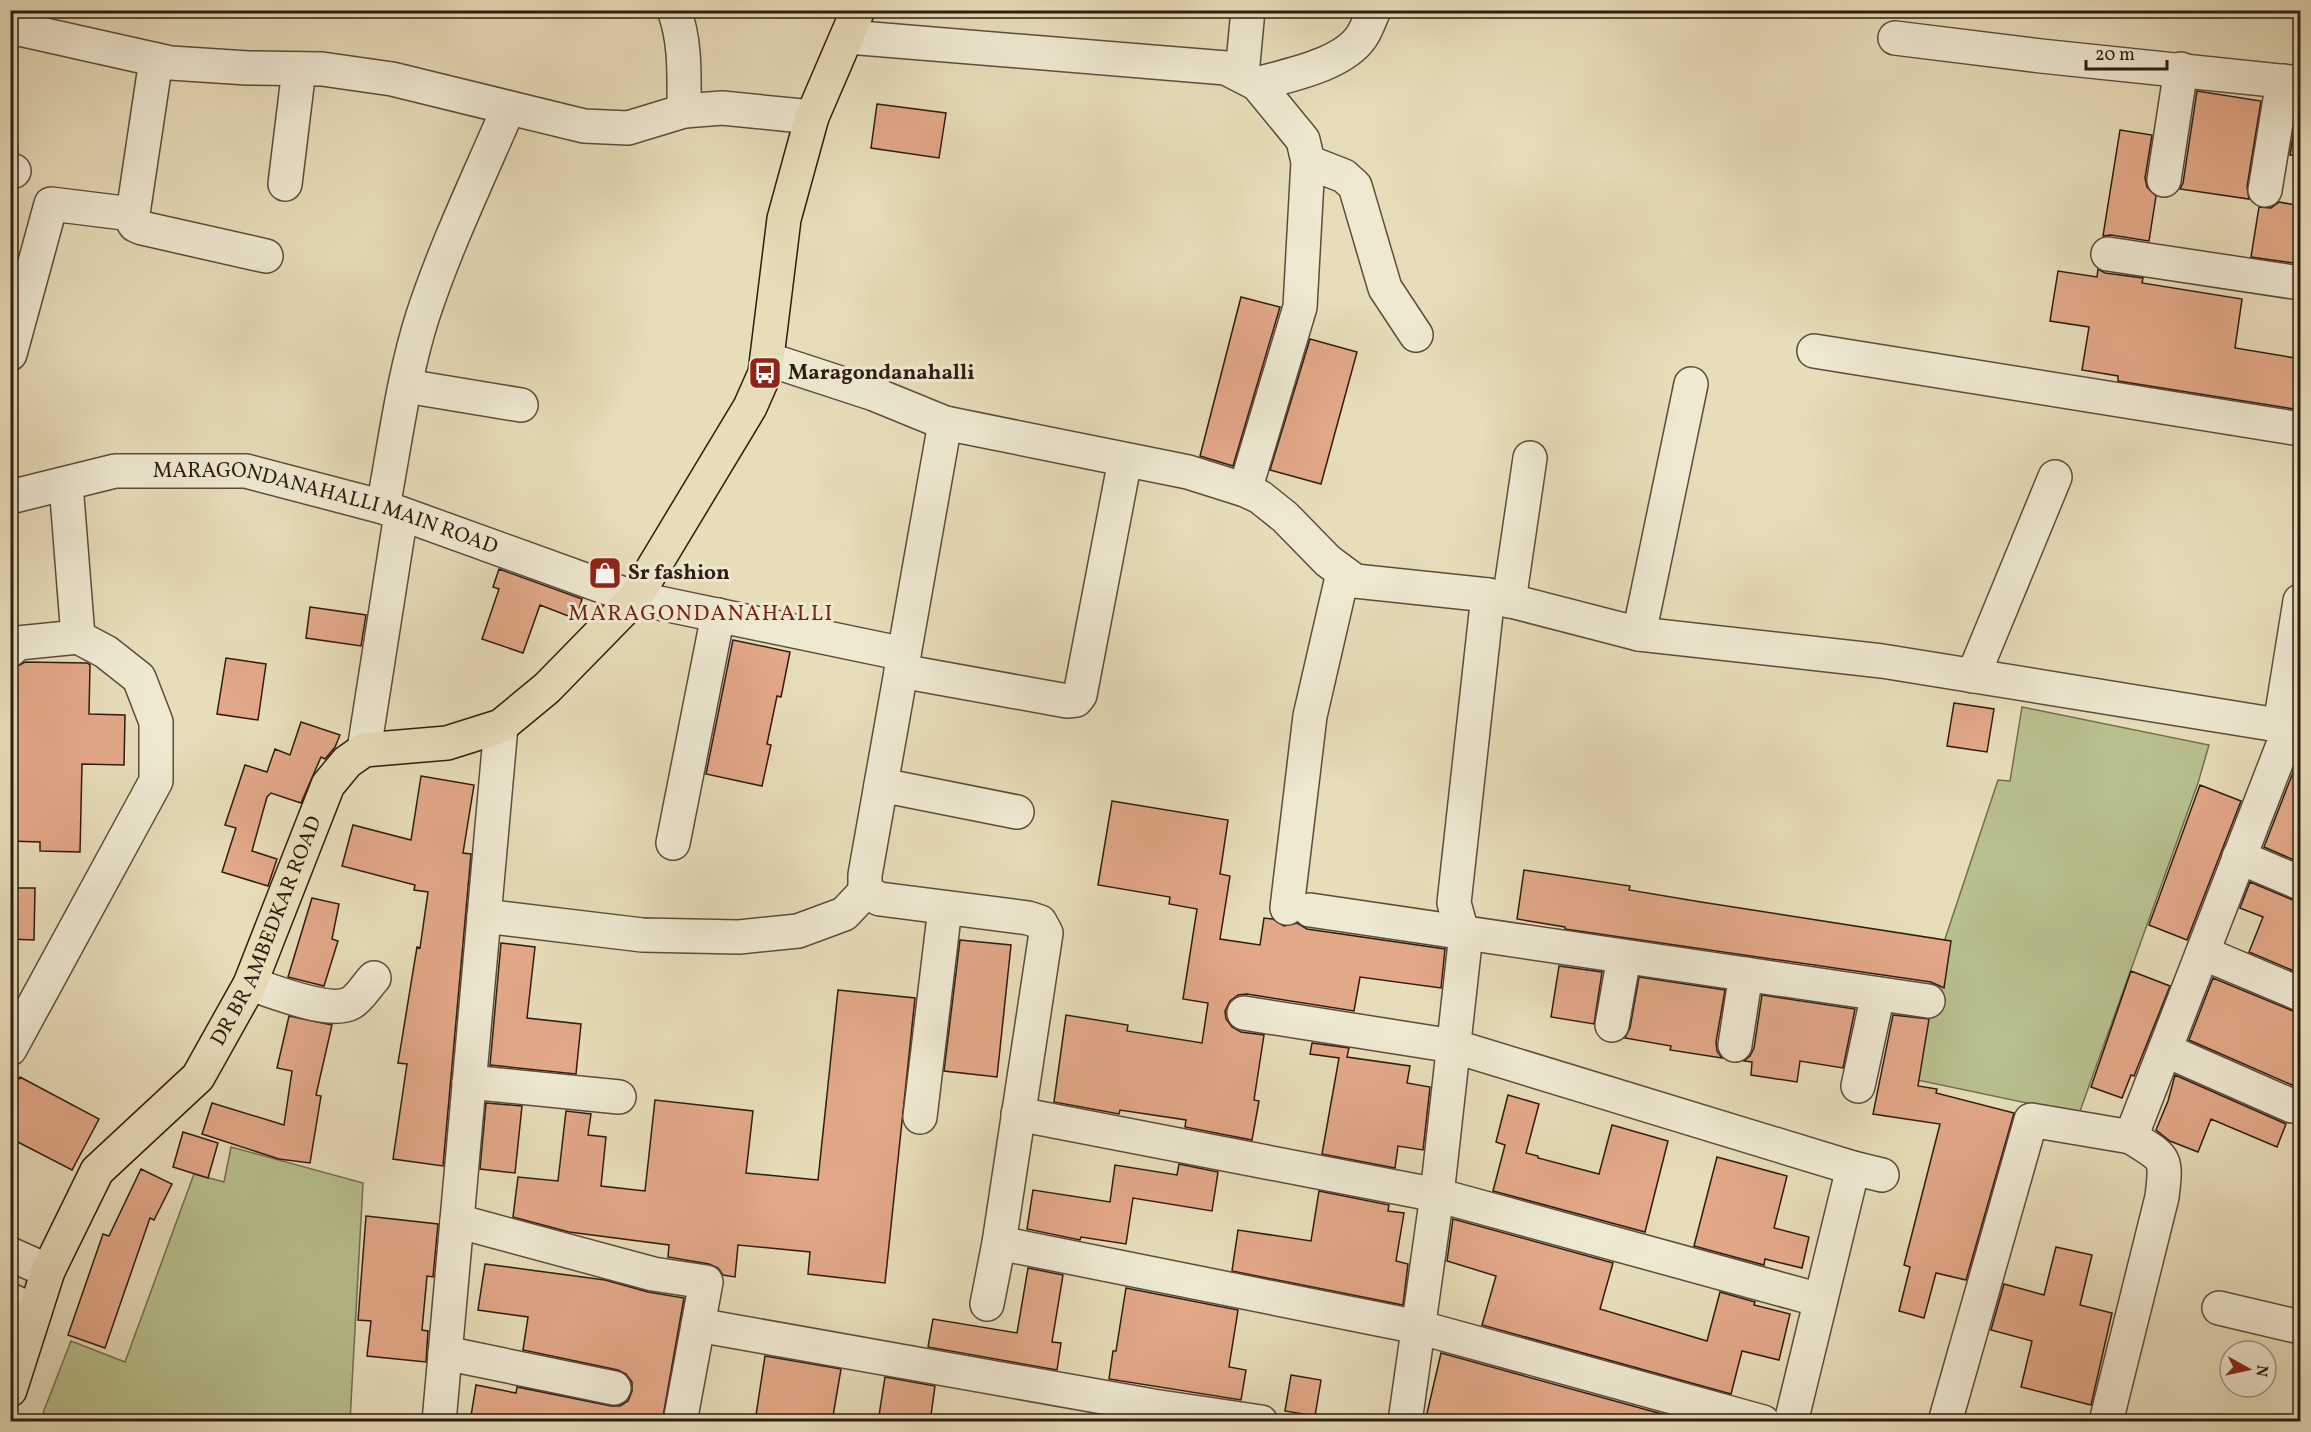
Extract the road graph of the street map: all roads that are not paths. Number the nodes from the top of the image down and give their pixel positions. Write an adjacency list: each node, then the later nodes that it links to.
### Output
1 (674, 10): 13 (street)
2 (1248, 10): 10 (street)
3 (1374, 10): 10 (street)
4 (15, 22): 7 (street)
5 (853, 24): 10 (street); 14 (main road)
6 (1895, 38): 9 (street)
7 (156, 60): 8 (street); 19 (street)
8 (299, 69): 12 (street); 17 (street)
9 (2181, 69): 11 (street); 16 (street)
10 (1250, 79): 15 (street)
11 (2292, 82): 18 (street)
12 (508, 109): 13 (street); 28 (street)
13 (684, 111): 14 (street)
14 (812, 117): 26 (main road)
15 (1308, 162): 23 (street); 36 (street)
16 (2163, 180)
17 (285, 184)
18 (2265, 190)
19 (132, 214): 21 (street); 25 (street)
20 (2108, 254): 22 (street)
21 (266, 256)
22 (2301, 283)
23 (1416, 335)
24 (1814, 351): 31 (street)
25 (10, 354)
26 (767, 359): 30 (street); 40 (main road)
27 (1691, 384): 44 (street)
28 (406, 386): 29 (street); 38 (street)
29 (521, 405)
30 (945, 423): 33 (street); 47 (street)
31 (2301, 429)
32 (1530, 458): 41 (street)
33 (1125, 460): 36 (street); 47 (street, MARAGONDANAHALLI MAIN ROAD)
34 (2055, 477): 48 (street)
35 (66, 484): 37 (street, MARAGONDANAHALLI MAIN ROAD); 38 (street, MARAGONDANAHALLI MAIN ROAD); 45 (street)
36 (1245, 490): 39 (street)
37 (10, 498)
38 (392, 511): 40 (street, MARAGONDANAHALLI MAIN ROAD); 51 (street)
39 (1343, 573): 41 (street); 60 (street)
40 (635, 598): 43 (street, MARAGONDANAHALLI MAIN ROAD); 49 (main road)
41 (1498, 598): 44 (street); 60 (street)
42 (2301, 601): 50 (street)
43 (718, 615): 47 (street, MARAGONDANAHALLI MAIN ROAD); 54 (street)
44 (1639, 634): 48 (street)
45 (78, 637): 46 (street); 73 (street)
46 (10, 650)
47 (902, 662): 52 (street)
48 (1973, 676): 50 (street)
49 (501, 726): 51 (main road); 59 (street)
50 (2290, 727): 55 (street)
51 (364, 750): 65 (main road, DR BR AMBEDKAR ROAD)
52 (880, 784): 53 (street); 57 (street)
53 (1017, 812)
54 (673, 843)
55 (2240, 857): 56 (street); 61 (street)
56 (2301, 883)
57 (865, 892): 58 (street); 59 (street)
58 (945, 908): 79 (street); 80 (street)
59 (484, 916): 75 (street)
60 (1464, 933): 62 (street); 72 (street)
61 (2202, 953): 67 (street); 74 (street)
62 (1624, 957): 63 (street); 70 (street)
63 (1746, 974): 66 (street); 71 (street)
64 (374, 978): 65 (street)
65 (249, 984): 86 (main road, DR BR AMBEDKAR ROAD)
66 (1878, 994): 68 (street); 76 (street)
67 (2301, 994)
68 (1928, 1001)
69 (1244, 1013): 72 (street)
70 (1612, 1025)
71 (1736, 1045)
72 (1453, 1046): 82 (street); 87 (street)
73 (10, 1049)
74 (2165, 1050): 78 (street); 81 (street)
75 (470, 1082): 77 (street); 83 (street)
76 (1858, 1086)
77 (619, 1097)
78 (2292, 1106)
79 (1018, 1114): 82 (street); 84 (street)
80 (920, 1118)
81 (2132, 1137): 104 (street); 105 (street)
82 (1437, 1195): 87 (street); 93 (street)
83 (457, 1221): 91 (street); 94 (street)
84 (999, 1243): 88 (street); 93 (street)
85 (10, 1254): 86 (street)
86 (48, 1271): 89 (main road, DR BR AMBEDKAR ROAD)
87 (1820, 1300): 103 (street)
88 (987, 1304)
89 (23, 1305): 96 (main road, DR BR AMBEDKAR ROAD)
90 (2219, 1308): 92 (street)
91 (698, 1325): 97 (street); 99 (street)
92 (2301, 1327)
93 (1418, 1328): 101 (street); 102 (street)
94 (445, 1353): 95 (street); 98 (street)
95 (614, 1388)
96 (10, 1390)
97 (1151, 1414): 100 (street)
98 (439, 1422)
99 (680, 1422)
100 (1262, 1422)
101 (1405, 1422)
102 (1763, 1422)
103 (1791, 1422)
104 (1945, 1422)
105 (2106, 1422)

